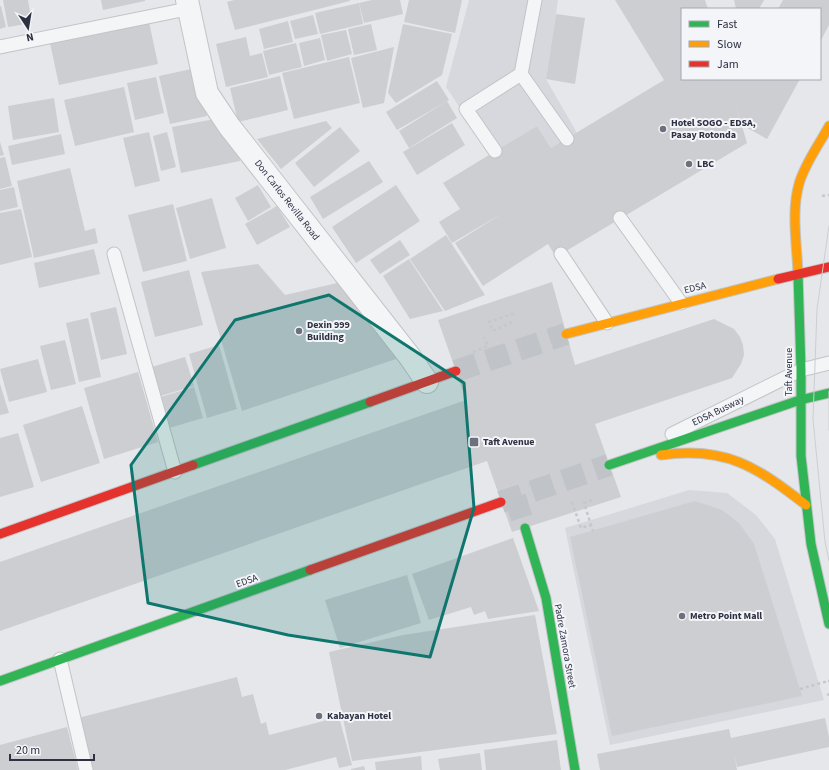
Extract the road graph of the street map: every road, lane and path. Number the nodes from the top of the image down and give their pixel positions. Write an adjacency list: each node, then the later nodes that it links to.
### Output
1 (535, 0): 4 (lane)
2 (187, 5): 3 (lane); 23 (street, Don Carlos Revilla Road)
3 (0, 47)
4 (521, 74): 6 (lane); 7 (lane)
5 (829, 126): 12 (main road, Taft Avenue)
6 (566, 139)
7 (495, 151)
8 (620, 218): 13 (lane)
9 (114, 254): 27 (lane)
10 (561, 254): 16 (lane)
11 (829, 267): 12 (main road, EDSA)
12 (798, 274): 13 (main road, EDSA); 21 (main road, Taft Avenue)
13 (681, 303): 16 (main road, EDSA)
14 (514, 314): 15 (path)
15 (512, 322)
16 (607, 323): 17 (main road, EDSA)
17 (566, 334)
18 (484, 337): 19 (path)
19 (468, 354)
20 (829, 363): 21 (lane, EDSA Busway)
21 (801, 370): 25 (main road, Taft Avenue); 26 (lane, EDSA Busway)
22 (456, 371): 23 (main road)
23 (427, 382): 27 (main road)
24 (829, 393): 25 (main road)
25 (800, 400): 26 (main road); 31 (main road, Taft Avenue)
26 (609, 465): 31 (main road)
27 (175, 472): 35 (main road)
28 (592, 500): 32 (path)
29 (501, 502): 37 (main road, EDSA)
30 (572, 502): 32 (path)
31 (806, 505): 36 (main road, Taft Avenue)
32 (589, 526): 34 (path)
33 (525, 528): 42 (main road, Padre Zamora Street)
34 (592, 531)
35 (0, 534)
36 (829, 624)
37 (60, 660): 38 (main road, EDSA); 41 (lane)
38 (0, 681)
39 (829, 681): 40 (path, bridge)
40 (800, 689)
41 (86, 770)
42 (575, 770)

